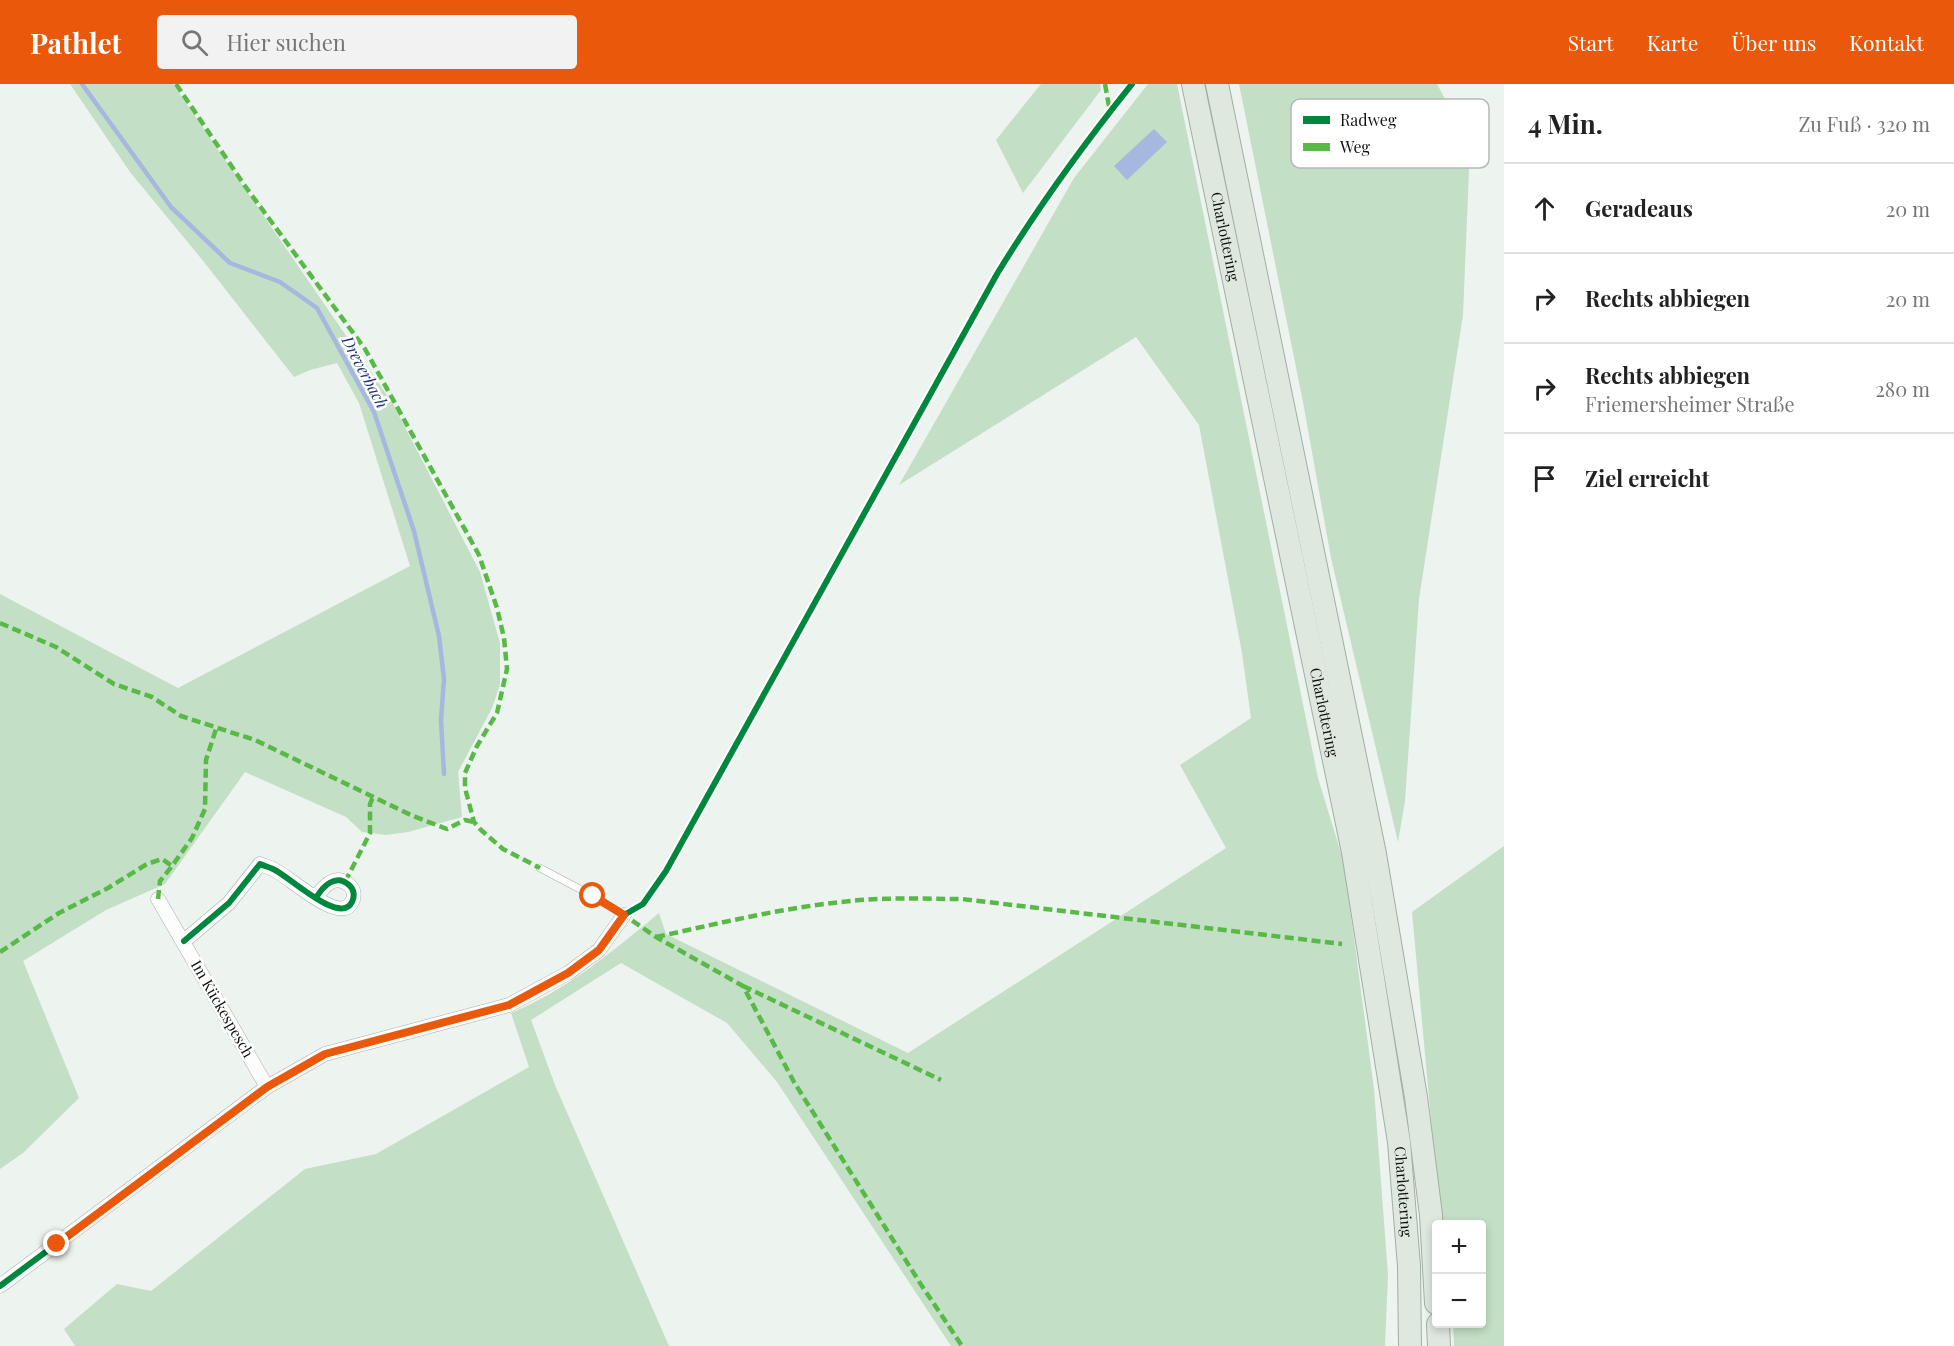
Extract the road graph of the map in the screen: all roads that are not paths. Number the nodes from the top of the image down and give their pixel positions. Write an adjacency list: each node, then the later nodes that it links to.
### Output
1 (1193, 84): 12 (highway, Charlottering)
2 (1217, 84): 9 (highway, Charlottering)
3 (540, 868): 6 (lane)
4 (316, 898): 7 (street)
5 (159, 899): 7 (street, Im Kückespesch)
6 (624, 915): 8 (street)
7 (183, 941): 8 (street, Im Kückespesch)
8 (267, 1087): 10 (street)
9 (1435, 1274)
10 (0, 1286)
11 (1438, 1328): 13 (highway)
12 (1410, 1346)
13 (1439, 1346)

